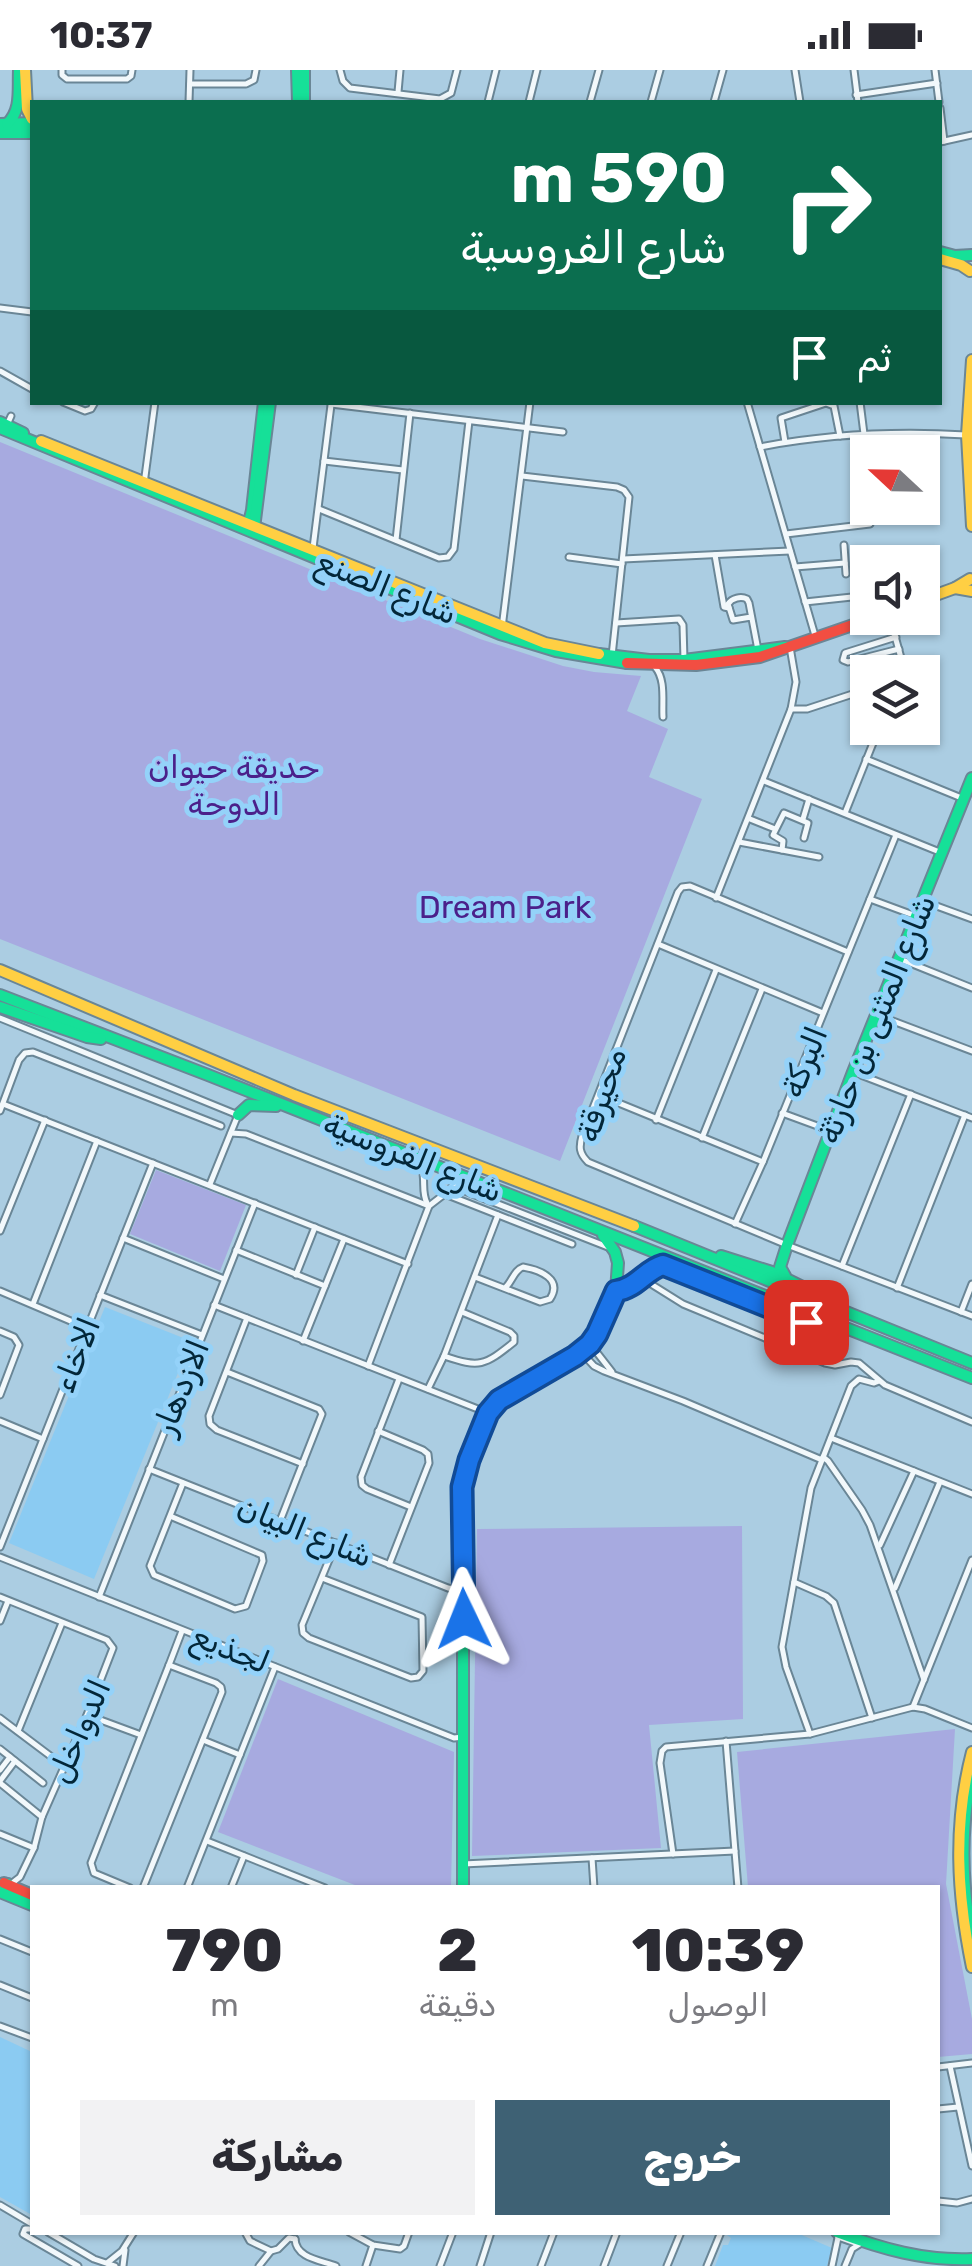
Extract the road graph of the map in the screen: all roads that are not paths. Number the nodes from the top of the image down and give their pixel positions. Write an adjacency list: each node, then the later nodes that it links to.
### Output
1 (22, 70): 31 (main road); 33 (main road)
2 (62, 70): 3 (street)
3 (132, 70)
4 (190, 70): 19 (street)
5 (256, 70): 19 (street)
6 (300, 70): 23 (main road)
7 (340, 70): 20 (street)
8 (400, 70): 20 (street)
9 (457, 70): 20 (street)
10 (496, 70): 24 (street)
11 (537, 70): 25 (street)
12 (599, 70): 26 (street)
13 (660, 70): 27 (street)
14 (722, 70): 28 (street)
15 (794, 70): 29 (street)
16 (854, 70): 21 (street)
17 (935, 70): 18 (street)
18 (937, 83): 21 (street); 30 (street)
19 (190, 84): 22 (street)
20 (398, 93)
21 (857, 99)
22 (189, 100)
23 (301, 100)
24 (488, 100)
25 (530, 100)
26 (591, 100)
27 (652, 100)
28 (714, 100)
29 (800, 100)
30 (939, 100)
31 (30, 115)
32 (30, 121): 33 (main road)
33 (2, 127): 34 (main road)
34 (30, 132)
35 (972, 135): 36 (street)
36 (942, 142)
37 (972, 255): 38 (main road); 40 (main road)
38 (942, 256)
39 (942, 257): 40 (main road)
40 (971, 274)
41 (0, 308): 42 (street)
42 (30, 312)
43 (972, 360): 63 (main road)
44 (0, 371): 45 (street)
45 (30, 388)
46 (71, 405): 47 (street)
47 (93, 405)
48 (155, 405): 70 (street)
49 (267, 405): 74 (main road)
50 (331, 405): 67 (street)
51 (345, 405): 57 (street)
52 (530, 405): 60 (street)
53 (748, 405): 66 (street)
54 (820, 405): 65 (street)
55 (831, 405): 64 (street)
56 (860, 405): 62 (street)
57 (410, 414): 58 (street); 68 (street)
58 (468, 422): 60 (street); 76 (street)
59 (4, 423): 70 (main road, شارع الصنع)
60 (526, 426): 61 (street); 69 (street)
61 (563, 432)
62 (864, 434): 63 (street); 64 (street)
63 (968, 434): 73 (main road)
64 (840, 436): 65 (street)
65 (785, 442): 66 (street)
66 (760, 447): 75 (street)
67 (324, 461): 68 (street); 71 (street)
68 (403, 470): 76 (street)
69 (522, 476): 82 (street); 94 (street)
70 (144, 485): 74 (main road, شارع الصنع)
71 (319, 510): 76 (street); 79 (street)
72 (862, 525): 75 (street)
73 (972, 526)
74 (251, 529): 79 (main road, شارع الصنع)
75 (786, 534): 78 (street)
76 (396, 540)
77 (844, 546): 83 (street)
78 (790, 551): 80 (street); 84 (street)
79 (311, 553): 94 (main road, شارع الصنع)
80 (715, 554): 82 (street); 90 (street)
81 (569, 557): 82 (street)
82 (623, 562): 92 (street)
83 (846, 563): 84 (street); 85 (street)
84 (795, 568): 89 (street)
85 (846, 574)
86 (972, 581): 87 (main road)
87 (940, 594)
88 (850, 598): 89 (street)
89 (806, 602): 96 (street)
90 (728, 608): 91 (street); 91 (street)
91 (752, 617): 99 (street)
92 (616, 623): 101 (street); 102 (street)
93 (850, 626): 96 (main road, شارع الصنع)
94 (501, 631): 101 (main road, شارع الصنع)
95 (896, 637): 98 (street); 98 (street)
96 (816, 638): 97 (main road, شارع الصنع)
97 (790, 647): 99 (main road, شارع الصنع); 104 (main road, شارع الصنع); 107 (street)
98 (899, 648): 100 (street)
99 (758, 650): 102 (main road, شارع الصنع)
100 (899, 655)
101 (611, 660): 102 (main road, شارع الصنع); 103 (main road, شارع الصنع)
102 (684, 660)
103 (653, 666): 104 (main road, شارع الصنع); 105 (street)
104 (671, 666): 105 (street)
105 (662, 681): 108 (street)
106 (850, 694): 107 (street)
107 (791, 709): 112 (street)
108 (663, 717)
109 (872, 745): 110 (street)
110 (866, 760): 113 (street); 115 (street)
111 (972, 778): 113 (main road, شارع المثنى بن حارثة)
112 (764, 781): 114 (street); 116 (street)
113 (964, 799): 123 (main road, شارع المثنى بن حارثة)
114 (809, 800): 115 (street); 117 (street)
115 (844, 814): 119 (street)
116 (749, 818): 118 (street); 121 (street)
117 (803, 819): 118 (street); 120 (street)
118 (775, 830): 122 (street)
119 (896, 835): 123 (street); 126 (street, البركة)
120 (804, 838)
121 (739, 842): 122 (street); 125 (street)
122 (782, 850): 124 (street)
123 (942, 854): 127 (main road, شارع المثنى بن حارثة)
124 (820, 858)
125 (716, 898): 130 (street, محيرقة); 131 (street)
126 (870, 898): 128 (street); 131 (street, البركة)
127 (923, 900): 128 (main road, شارع المثنى بن حارثة); 129 (street)
128 (916, 916): 132 (main road, شارع المثنى بن حارثة)
129 (972, 919)
130 (658, 944): 133 (street); 148 (street, محيرقة)
131 (848, 952): 139 (street, البركة)
132 (900, 959): 136 (street); 140 (main road, شارع المثنى بن حارثة)
133 (716, 970): 135 (street); 157 (street)
134 (0, 973): 182 (main road, شارع الفروسية)
135 (762, 988): 139 (street); 161 (street)
136 (972, 988)
137 (0, 996): 142 (main road, شارع الفروسية)
138 (0, 1007): 142 (main road)
139 (823, 1013): 153 (street, البركة)
140 (877, 1014): 144 (street); 146 (main road, شارع المثنى بن حارثة)
141 (0, 1018): 143 (street)
142 (108, 1037): 151 (main road, شارع الفروسية)
143 (32, 1038): 145 (street); 149 (street)
144 (972, 1050)
145 (38, 1053): 150 (street); 155 (street)
146 (854, 1072): 147 (street); 159 (main road, شارع المثنى بن حارثة)
147 (910, 1094): 154 (street); 187 (street)
148 (598, 1095): 157 (street); 174 (street, محيرقة)
149 (210, 1103): 152 (street); 155 (street)
150 (2, 1108): 156 (street)
151 (290, 1108): 152 (main road); 163 (main road, شارع الفروسية)
152 (239, 1112): 160 (street)
153 (782, 1114): 159 (street); 164 (street, البركة)
154 (969, 1117): 198 (street)
155 (203, 1118): 158 (street)
156 (44, 1120): 162 (street); 173 (street)
157 (656, 1120): 161 (street)
158 (221, 1126)
159 (831, 1132): 181 (main road, شارع المثنى بن حارثة)
160 (230, 1133): 167 (street); 171 (street, شارع الفروسية)
161 (702, 1138): 164 (street)
162 (97, 1141): 165 (street); 203 (street)
163 (411, 1156): 166 (main road, شارع الفروسية); 171 (street)
164 (762, 1162): 174 (street, البركة)
165 (153, 1163): 167 (street); 178 (street, الاخاء)
166 (466, 1178): 168 (street); 176 (main road, شارع الفروسية)
167 (209, 1185): 170 (street)
168 (452, 1186): 169 (street); 183 (street)
169 (445, 1194): 171 (street); 172 (street)
170 (255, 1203): 175 (street); 184 (street, الازدهار)
171 (429, 1206): 186 (street)
172 (498, 1215): 180 (street); 191 (street)
173 (3, 1217): 177 (street)
174 (735, 1224): 181 (street)
175 (315, 1227): 179 (street); 189 (street)
176 (598, 1230): 183 (main road); 209 (main road, شارع الفروسية)
177 (0, 1231)
178 (123, 1238): 192 (street); 202 (street, الاخاء)
179 (344, 1239): 186 (street); 196 (street)
180 (572, 1244)
181 (787, 1245): 185 (main road, شارع المثنى بن حارثة); 187 (street)
182 (685, 1246): 188 (main road, شارع الفروسية); 210 (main road, شارع الفروسية)
183 (614, 1249): 200 (main road)
184 (236, 1250): 189 (street); 192 (street, الازدهار)
185 (781, 1261): 188 (main road); 190 (main road)
186 (408, 1264): 218 (street)
187 (842, 1266): 198 (street)
188 (764, 1268): 190 (main road, شارع الفروسية)
189 (296, 1275): 196 (street)
190 (785, 1276): 210 (main road, شارع الفروسية)
191 (475, 1277): 197 (street); 205 (street)
192 (224, 1279): 204 (street, الازدهار)
193 (643, 1279): 200 (main road); 209 (main road, شارع الفروسية); 223 (street)
194 (512, 1282): 197 (street); 201 (street); 201 (street)
195 (972, 1284): 206 (street)
196 (325, 1286): 214 (street)
197 (505, 1288): 201 (street)
198 (897, 1288): 206 (street)
199 (0, 1291): 203 (street)
200 (616, 1291): 215 (main road)
201 (513, 1292)
202 (100, 1295): 211 (street, الاخاء); 213 (street)
203 (33, 1304): 211 (street)
204 (214, 1305): 208 (street); 213 (street, الازدهار)
205 (461, 1312): 216 (street); 216 (street)
206 (961, 1312): 207 (street)
207 (972, 1316)
208 (247, 1318): 214 (street); 219 (street)
209 (826, 1320): 221 (main road, شارع الفروسية)
210 (876, 1325): 217 (main road, شارع الفروسية)
211 (87, 1328): 231 (street, الاخاء)
212 (0, 1331): 225 (street)
213 (202, 1336): 234 (street, الازدهار)
214 (303, 1340): 218 (street)
215 (585, 1348): 220 (street); 220 (street); 226 (main road)
216 (444, 1356): 224 (street)
217 (972, 1363)
218 (368, 1366): 222 (street)
219 (227, 1372): 233 (street); 233 (street)
220 (619, 1376): 232 (street)
221 (972, 1378)
222 (400, 1379): 224 (street); 229 (street)
223 (880, 1381): 228 (street); 230 (street)
224 (428, 1390): 226 (street)
225 (0, 1394)
226 (488, 1413): 250 (main road)
227 (0, 1421): 231 (street)
228 (972, 1422)
229 (378, 1431): 239 (street); 239 (street)
230 (830, 1438): 232 (street); 235 (street)
231 (43, 1439): 244 (street, الاخاء)
232 (822, 1459): 243 (street); 249 (street)
233 (303, 1464): 241 (street)
234 (149, 1468): 236 (street, شارع البيان); 252 (street, الازدهار)
235 (914, 1471): 237 (street); 243 (street)
236 (183, 1482): 240 (street); 241 (street, شارع البيان)
237 (940, 1482): 238 (street); 251 (street)
238 (972, 1494)
239 (412, 1507): 247 (street)
240 (170, 1516): 240 (street)
241 (280, 1521): 242 (street, شارع البيان)
242 (336, 1544): 247 (street, شارع البيان); 248 (street)
243 (879, 1547): 251 (street)
244 (0, 1548)
245 (0, 1556): 252 (street, لجذيع)
246 (972, 1562): 260 (street)
247 (389, 1565): 250 (street, شارع البيان)
248 (322, 1578): 248 (street)
249 (794, 1582): 264 (street); 267 (street)
250 (463, 1588): 269 (main road)
251 (894, 1591): 260 (street)
252 (97, 1596): 257 (street, لجذيع)
253 (0, 1597): 254 (street, الدواخل)
254 (8, 1600): 255 (street); 256 (street, الدواخل)
255 (0, 1621)
256 (62, 1622): 262 (street, الدواخل); 266 (street)
257 (182, 1630): 258 (street); 259 (street, لجذيع)
258 (169, 1665): 268 (street); 270 (street)
259 (275, 1666): 269 (street, لجذيع); 274 (street)
260 (924, 1680): 261 (street)
261 (913, 1707): 264 (street); 265 (street)
262 (87, 1716): 268 (street); 276 (street, الدواخل)
263 (0, 1718): 266 (street)
264 (872, 1718): 267 (street)
265 (972, 1728)
266 (18, 1731): 276 (street)
267 (810, 1734): 271 (street)
268 (141, 1736): 293 (street)
269 (463, 1737): 290 (main road)
270 (203, 1740): 274 (street); 294 (street)
271 (726, 1741): 286 (street); 287 (street)
272 (0, 1749): 275 (street)
273 (972, 1752): 281 (main road)
274 (240, 1755): 284 (street)
275 (13, 1759): 277 (street); 279 (street); 280 (street)
276 (65, 1767): 282 (street, الدواخل)
277 (0, 1770)
278 (972, 1774): 281 (main road)
279 (0, 1782): 282 (street)
280 (43, 1783)
281 (968, 1790): 303 (main road)
282 (42, 1818): 285 (street, الدواخل)
283 (0, 1834): 285 (street)
284 (206, 1841): 288 (street); 295 (street)
285 (34, 1848): 291 (street, الدواخل)
286 (735, 1852): 287 (street); 300 (street)
287 (673, 1854): 289 (street)
288 (244, 1856): 296 (street); 297 (street)
289 (592, 1858): 290 (street); 299 (street)
290 (463, 1864): 298 (main road)
291 (21, 1874): 292 (street, الدواخل); 301 (street)
292 (2, 1885): 301 (main road); 302 (main road)
293 (123, 1885)
294 (144, 1885)
295 (188, 1885)
296 (232, 1885)
297 (317, 1885)
298 (463, 1885)
299 (594, 1885)
300 (738, 1885)
301 (30, 1894)
302 (30, 1904)
303 (969, 1931): 306 (main road)
304 (0, 1939): 305 (street)
305 (30, 1951)
306 (972, 1968)
307 (0, 1985): 308 (street)
308 (30, 1997)
309 (0, 2026): 310 (street)
310 (30, 2037)
311 (972, 2063): 312 (street)
312 (950, 2066): 313 (street); 314 (street)
313 (940, 2067)
314 (958, 2107): 315 (street); 316 (street)
315 (940, 2109)
316 (972, 2166)
317 (972, 2199): 318 (street)
318 (940, 2201)
319 (0, 2204): 320 (street)
320 (30, 2226)
321 (30, 2228): 343 (street)
322 (53, 2235): 342 (street)
323 (132, 2235): 339 (street)
324 (247, 2235): 340 (street)
325 (355, 2235): 338 (street)
326 (408, 2235): 338 (street)
327 (453, 2235): 349 (street)
328 (490, 2235): 350 (street)
329 (553, 2235): 351 (street)
330 (616, 2235): 352 (street)
331 (680, 2235): 353 (street)
332 (719, 2235): 354 (street)
333 (840, 2235): 355 (street)
334 (842, 2235): 337 (main road)
335 (844, 2235): 341 (main road)
336 (296, 2236): 340 (street); 347 (street)
337 (860, 2243): 341 (main road); 356 (street)
338 (373, 2245): 348 (street)
339 (126, 2247): 342 (street); 345 (street)
340 (271, 2251): 346 (street)
341 (972, 2258)
342 (106, 2263): 344 (street)
343 (78, 2266)
344 (115, 2266)
345 (123, 2266)
346 (259, 2266)
347 (336, 2266)
348 (366, 2266)
349 (440, 2266)
350 (480, 2266)
351 (541, 2266)
352 (604, 2266)
353 (667, 2266)
354 (707, 2266)
355 (832, 2266)
356 (845, 2266)

